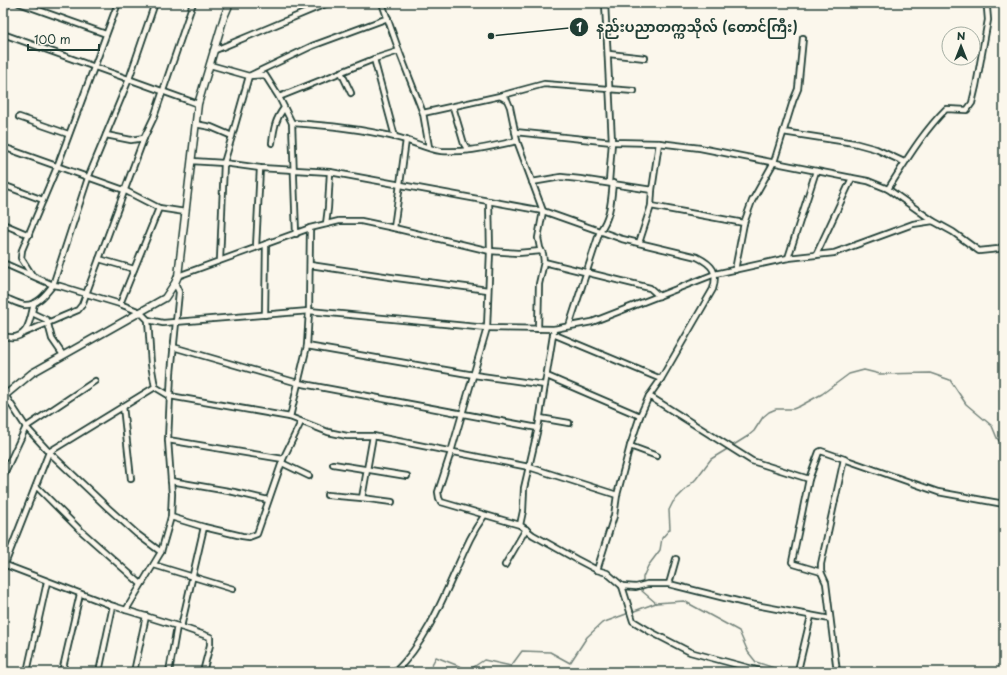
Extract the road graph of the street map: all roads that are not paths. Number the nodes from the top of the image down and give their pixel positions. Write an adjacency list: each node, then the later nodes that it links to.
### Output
1 (7, 3): 11 (street)
2 (19, 3): 14 (street)
3 (118, 3): 14 (street)
4 (155, 3): 25 (street)
5 (193, 3): 27 (street)
6 (230, 3): 16 (main road)
7 (328, 3): 16 (street)
8 (382, 3): 12 (street)
9 (605, 3): 18 (street)
10 (985, 3): 56 (street)
11 (3, 12)
12 (388, 18): 17 (street); 24 (street)
13 (3, 34): 22 (street)
14 (106, 34): 22 (street)
15 (803, 38): 40 (street)
16 (214, 51): 21 (main road)
17 (399, 51): 20 (street); 35 (street)
18 (609, 54): 19 (street); 26 (street)
19 (645, 58)
20 (374, 59): 23 (street); 44 (street)
21 (210, 65): 24 (street); 32 (main road)
22 (93, 67): 25 (street); 41 (street)
23 (341, 72): 29 (street); 31 (street)
24 (249, 76): 31 (street); 43 (street)
25 (128, 79): 27 (street); 42 (street)
26 (610, 90): 28 (street); 30 (street); 48 (street)
27 (162, 91): 32 (street); 45 (street)
28 (634, 91)
29 (351, 93)
30 (500, 96): 33 (street); 39 (street)
31 (279, 97): 34 (street)
32 (198, 104): 38 (main road)
33 (453, 107): 35 (street); 53 (street)
34 (284, 108): 37 (street); 49 (street)
35 (422, 113): 52 (street)
36 (19, 117): 41 (street)
37 (292, 123): 44 (street); 60 (street)
38 (196, 124): 43 (street); 54 (main road)
39 (515, 132): 47 (street); 48 (street)
40 (783, 132): 55 (street); 56 (street)
41 (68, 134): 58 (street)
42 (106, 135): 45 (street); 63 (street)
43 (232, 136): 57 (street)
44 (395, 137): 46 (street)
45 (144, 138): 70 (street)
46 (406, 140): 52 (street); 67 (street)
47 (517, 141): 53 (street); 65 (street)
48 (612, 142): 50 (street); 66 (street)
49 (272, 143)
50 (659, 143): 55 (street); 71 (street)
51 (3, 147): 58 (street)
52 (429, 147): 53 (street)
53 (468, 150)
54 (191, 162): 57 (street); 77 (main road)
55 (774, 162): 61 (street); 79 (street)
56 (904, 162): 69 (street)
57 (224, 163): 59 (street); 96 (street)
58 (57, 167): 63 (street); 72 (street)
59 (260, 168): 60 (street); 90 (street)
60 (293, 170): 62 (street); 85 (street)
61 (816, 171): 64 (street); 94 (street)
62 (330, 172): 67 (street); 81 (street)
63 (88, 178): 70 (street); 107 (street)
64 (852, 178): 69 (street); 93 (street)
65 (532, 182): 66 (street); 76 (street)
66 (611, 183): 71 (street); 84 (street)
67 (400, 184): 73 (street); 83 (street)
68 (3, 185): 72 (street)
69 (888, 189): 78 (street)
70 (124, 190): 75 (street); 95 (street)
71 (652, 190): 74 (street)
72 (43, 200): 86 (street)
73 (489, 201): 76 (street); 92 (street)
74 (651, 206): 79 (street); 87 (street)
75 (159, 208): 77 (street); 100 (street)
76 (543, 211): 84 (street); 91 (street)
77 (185, 212): 105 (main road)
78 (933, 221): 89 (street); 93 (street)
79 (744, 223): 101 (street)
80 (3, 224): 86 (street)
81 (326, 224): 82 (street); 83 (street)
82 (310, 228): 85 (street); 99 (street)
83 (394, 228): 92 (street)
84 (600, 231): 87 (street); 102 (street)
85 (296, 234): 88 (street)
86 (29, 235): 104 (street)
87 (639, 243): 103 (street)
88 (266, 244): 90 (street); 117 (street)
89 (1004, 245)
90 (256, 247): 96 (street)
91 (541, 251): 92 (street); 97 (street)
92 (490, 252): 108 (street)
93 (816, 256): 94 (street)
94 (788, 258): 101 (street)
95 (99, 259): 100 (street); 109 (street)
96 (220, 260): 105 (street)
97 (544, 262): 102 (street); 123 (street)
98 (3, 263): 104 (street)
99 (310, 265): 108 (street); 114 (street)
100 (134, 269): 113 (street)
101 (735, 270): 103 (street)
102 (587, 272): 110 (street); 121 (street)
103 (715, 274): 110 (street); 133 (street)
104 (32, 276): 107 (street)
105 (178, 276): 106 (main road)
106 (175, 283): 116 (main road); 119 (street)
107 (53, 285): 109 (street); 112 (street)
108 (488, 290): 122 (street)
109 (86, 294): 113 (street); 120 (street)
110 (659, 296): 121 (street)
111 (3, 297): 112 (street)
112 (34, 303): 115 (street)
113 (120, 304): 116 (street)
114 (309, 311): 117 (street); 122 (street); 128 (street)
115 (32, 312): 120 (street); 125 (street)
116 (140, 312): 118 (street); 130 (main road)
117 (265, 315): 119 (street)
118 (148, 320): 119 (street); 137 (street)
119 (175, 322): 129 (street)
120 (48, 324): 125 (street); 130 (street)
121 (569, 326): 124 (street)
122 (487, 328): 123 (street); 131 (street)
123 (538, 329): 124 (street)
124 (554, 329): 126 (street)
125 (24, 333): 127 (street)
126 (553, 334): 132 (street); 133 (street)
127 (4, 338)
128 (307, 346): 131 (street); 135 (street)
129 (173, 348): 135 (street); 139 (street)
130 (63, 355): 138 (main road)
131 (474, 374): 136 (street); 142 (street)
132 (547, 376): 136 (street); 143 (street)
133 (661, 379): 140 (street)
134 (95, 381): 148 (street)
135 (298, 383): 142 (street); 144 (street)
136 (545, 385): 145 (street)
137 (155, 387): 139 (street); 141 (street)
138 (4, 394): 148 (street)
139 (170, 396): 144 (street); 151 (street)
140 (649, 396): 143 (street); 165 (street)
141 (123, 406): 153 (street); 164 (street)
142 (463, 413): 149 (street); 154 (street)
143 (640, 416): 152 (street)
144 (290, 417): 146 (street)
145 (540, 418): 147 (street); 149 (street)
146 (301, 422): 150 (street); 157 (street)
147 (569, 423)
148 (26, 427): 153 (street); 161 (street)
149 (538, 428): 159 (street)
150 (373, 436): 154 (street); 160 (street)
151 (168, 440): 157 (street); 166 (street)
152 (630, 446): 155 (street); 169 (street)
153 (49, 452): 167 (street); 179 (street)
154 (451, 452): 159 (street); 174 (street)
155 (657, 456)
156 (844, 459): 165 (street); 173 (street); 185 (street)
157 (282, 461): 162 (street); 171 (street)
158 (334, 464): 160 (street)
159 (529, 467): 169 (street); 176 (street)
160 (367, 470): 163 (street); 170 (street)
161 (3, 476)
162 (309, 476)
163 (407, 476)
164 (131, 479)
165 (810, 479): 185 (street)
166 (171, 481): 171 (street); 175 (street)
167 (36, 486): 181 (street); 188 (street)
168 (328, 495): 170 (street)
169 (617, 495): 184 (street)
170 (362, 498): 172 (street)
171 (268, 500): 177 (street)
172 (392, 502)
173 (1004, 504)
174 (484, 516): 176 (street); 206 (street)
175 (171, 517): 177 (street); 179 (street)
176 (520, 525): 178 (street)
177 (204, 527): 186 (street)
178 (526, 529): 183 (street); 184 (street)
179 (161, 552): 182 (street)
180 (676, 559): 189 (street)
181 (4, 564): 187 (street)
182 (154, 565): 186 (street); 188 (street)
183 (505, 565)
184 (597, 570): 190 (street)
185 (822, 572): 197 (street)
186 (193, 576): 191 (street); 198 (street)
187 (47, 582): 192 (street); 200 (street)
188 (141, 584): 194 (street)
189 (669, 584): 190 (street); 196 (street)
190 (622, 586): 207 (street)
191 (233, 589)
192 (80, 594): 193 (street); 201 (street)
193 (113, 606): 194 (street); 202 (street)
194 (126, 610): 195 (street)
195 (146, 616): 198 (street); 203 (street)
196 (811, 616): 197 (street); 199 (street)
197 (830, 619): 208 (street)
198 (179, 626): 204 (street); 205 (street)
199 (799, 666)
200 (27, 672)
201 (62, 672)
202 (99, 672)
203 (134, 672)
204 (169, 672)
205 (203, 672)
206 (395, 672)
207 (764, 672)
208 (838, 672)

